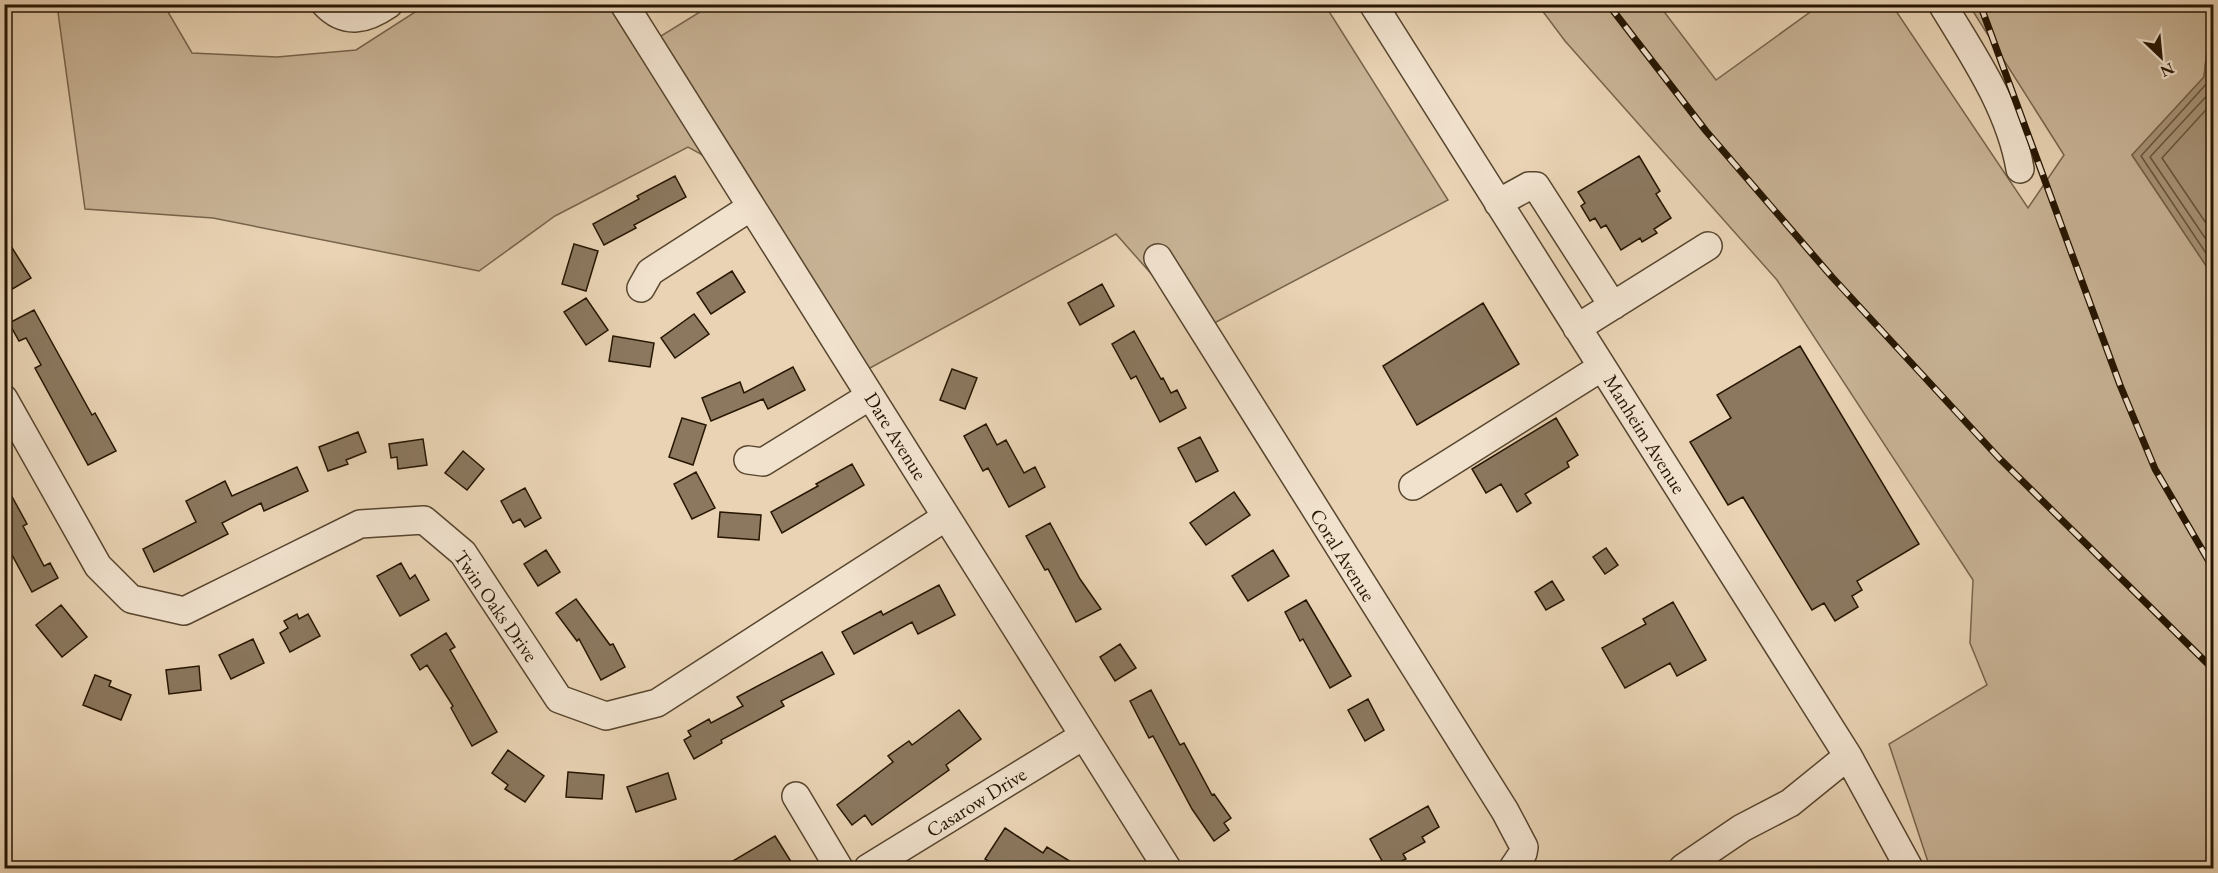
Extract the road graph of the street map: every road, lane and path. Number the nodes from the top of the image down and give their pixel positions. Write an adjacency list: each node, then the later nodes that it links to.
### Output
1 (390, 4): 5 (street)
2 (624, 4): 8 (street, Dare Avenue)
3 (1373, 4): 7 (street, Manheim Avenue)
4 (1942, 4): 6 (street)
5 (337, 11)
6 (2020, 169)
7 (1498, 203): 12 (street); 13 (street, Manheim Avenue)
8 (751, 207): 11 (street); 15 (street, Dare Avenue)
9 (1708, 246): 12 (street)
10 (1158, 258): 23 (street, Coral Avenue)
11 (641, 288)
12 (1613, 306): 13 (street)
13 (1577, 328): 14 (street, Manheim Avenue)
14 (1602, 367): 18 (street); 21 (street, Manheim Avenue)
15 (870, 396): 17 (street); 19 (street, Dare Avenue)
16 (4, 399): 19 (street, Twin Oaks Drive)
17 (748, 460)
18 (1413, 486)
19 (946, 517): 20 (street, Dare Avenue)
20 (1083, 736): 26 (street, Casarow Drive); 27 (street, Dare Avenue)
21 (1848, 756): 24 (street, Manheim Avenue); 28 (street)
22 (796, 796): 25 (street)
23 (1518, 861)
24 (1899, 865)
25 (839, 868)
26 (868, 868)
27 (1167, 868)
28 (1683, 868)

